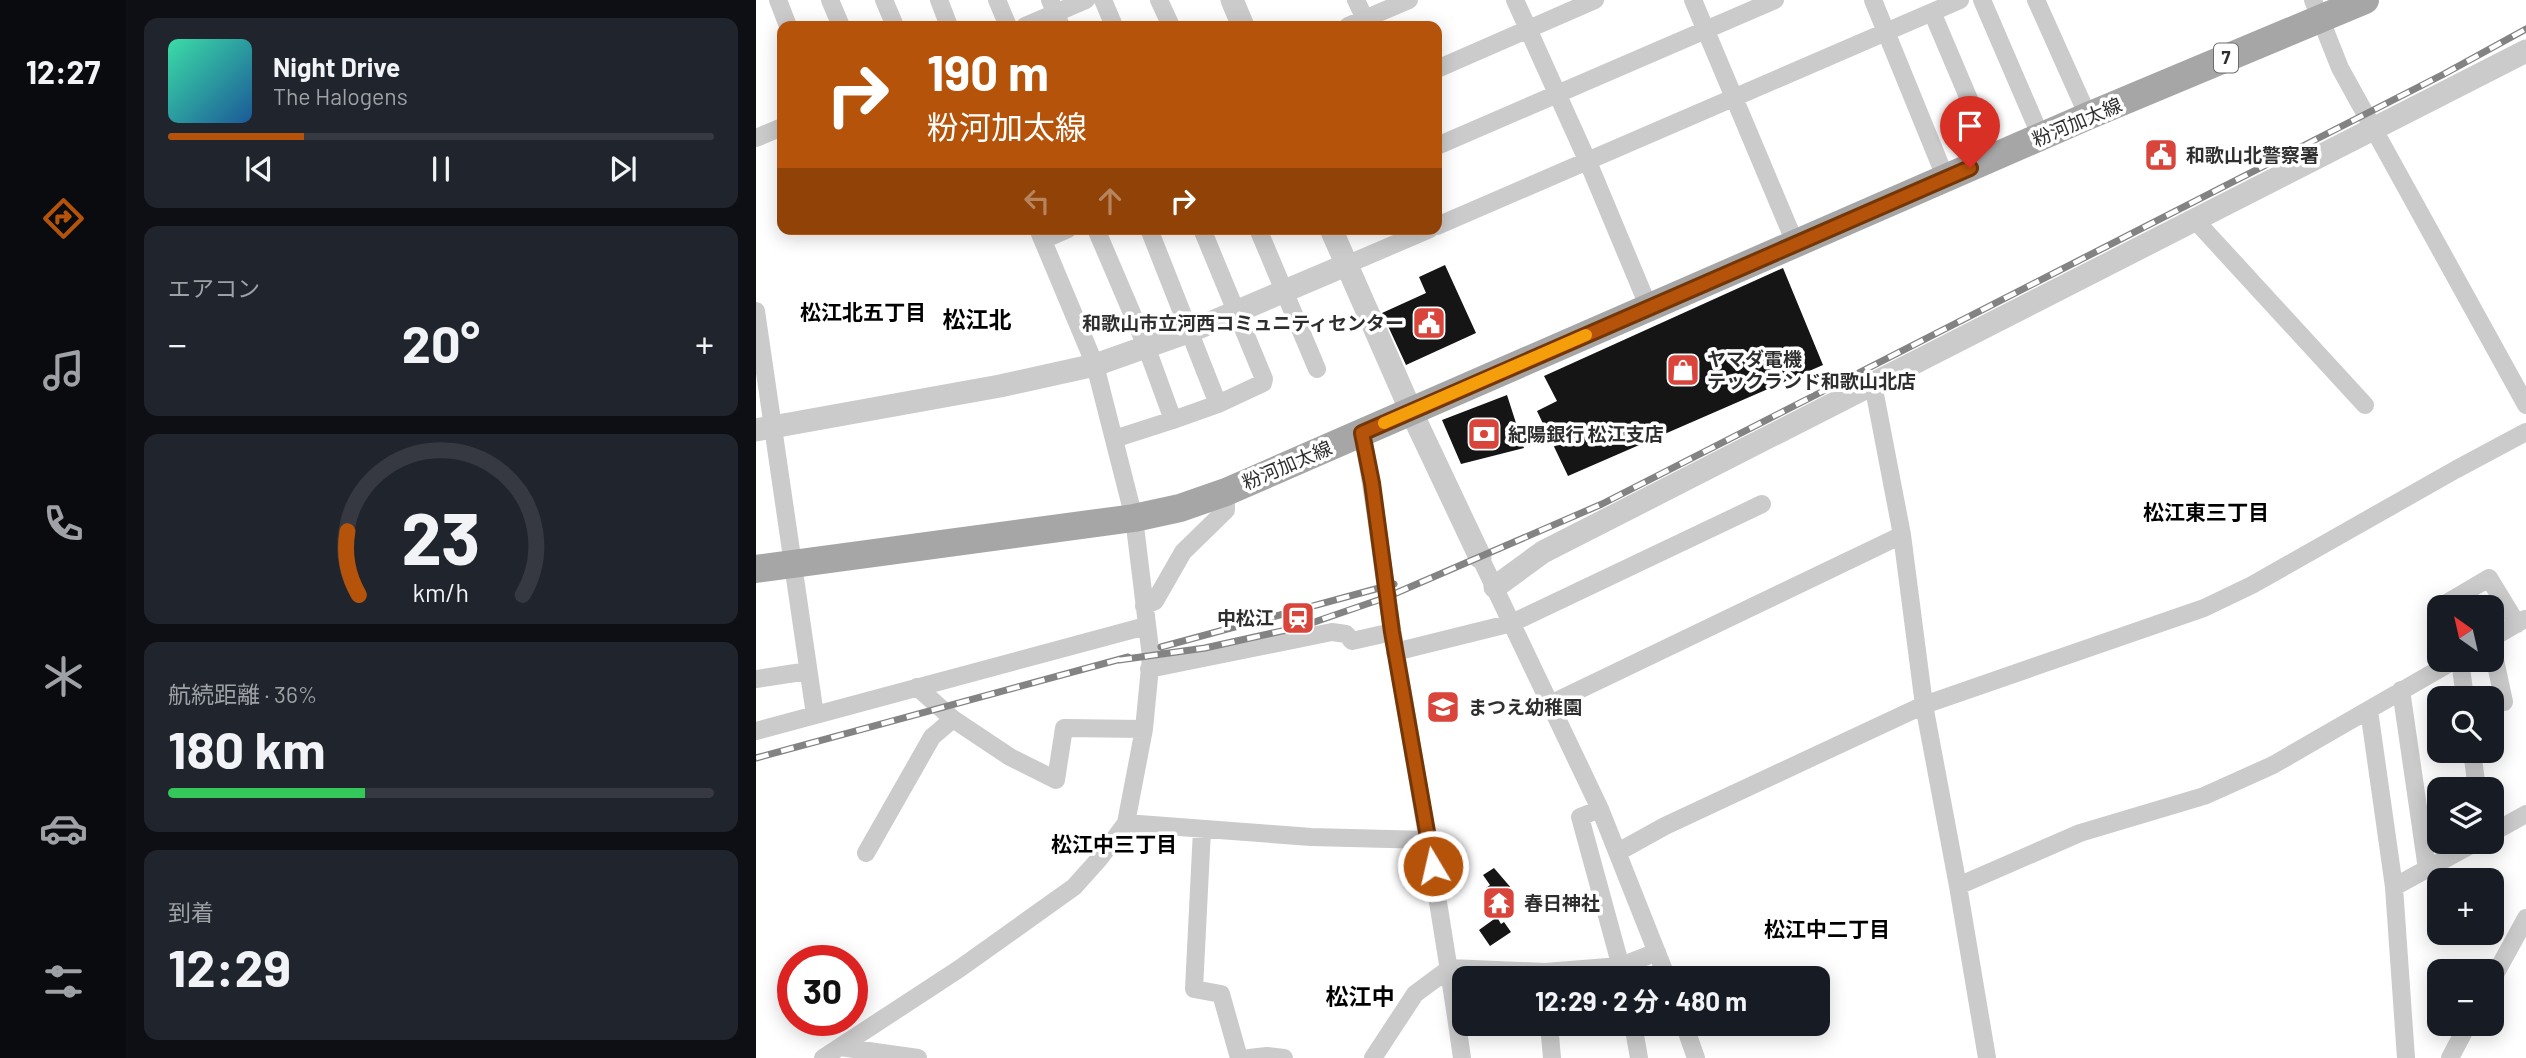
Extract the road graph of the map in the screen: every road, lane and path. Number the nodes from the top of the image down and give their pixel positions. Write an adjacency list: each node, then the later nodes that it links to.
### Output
1 (778, 0): 24 (street)
2 (830, 0): 25 (street)
3 (884, 0): 26 (street)
4 (939, 0): 27 (street)
5 (997, 0): 28 (street)
6 (1086, 0): 23 (street)
7 (1103, 0): 30 (street)
8 (1159, 0): 31 (street)
9 (1232, 0): 32 (street)
10 (1356, 0): 33 (street)
11 (1409, 0): 34 (street)
12 (1515, 0): 35 (street)
13 (1595, 0): 35 (street)
14 (1693, 0): 36 (street)
15 (1776, 0): 36 (street)
16 (1873, 0): 37 (street)
17 (1960, 0): 22 (street)
18 (1982, 0): 45 (street)
19 (2036, 0): 42 (street)
20 (2365, 0): 21 (main road, 粉河加太線 / 7)
21 (2316, 10): 42 (main road, 粉河加太線 / 7); 44 (street)
22 (1932, 12): 37 (street); 48 (street)
23 (1055, 13): 29 (street)
24 (786, 21)
25 (839, 21)
26 (893, 21)
27 (947, 21)
28 (1006, 21)
29 (1037, 21)
30 (1112, 21)
31 (1169, 21)
32 (1241, 21)
33 (1357, 21)
34 (1362, 21)
35 (1529, 30): 39 (street); 40 (street)
36 (1706, 30): 40 (street); 41 (street)
37 (1887, 32): 41 (street); 50 (street)
38 (2526, 51): 44 (street)
39 (1442, 67)
40 (1558, 94): 47 (street); 49 (street)
41 (1734, 98): 49 (street); 60 (street)
42 (2088, 116): 45 (main road, 粉河加太線 / 7)
43 (777, 129): 46 (street)
44 (2373, 129): 51 (street); 73 (street)
45 (2041, 137): 48 (main road, 粉河加太線 / 7)
46 (756, 138)
47 (1442, 144)
48 (1994, 158): 50 (main road, 粉河加太線 / 7)
49 (1588, 162): 52 (street); 63 (street)
50 (1946, 179): 60 (main road, 粉河加太線 / 7)
51 (2194, 220): 70 (street); 72 (street)
52 (1442, 224)
53 (1040, 235): 68 (street)
54 (1099, 235): 67 (street)
55 (1151, 235): 66 (street)
56 (1205, 235): 65 (street)
57 (1261, 235): 62 (street)
58 (1334, 235): 61 (street)
59 (1416, 235): 61 (street)
60 (1796, 245): 63 (main road, 粉河加太線 / 7)
61 (1346, 265): 62 (street); 74 (street)
62 (1285, 291): 65 (street); 69 (street)
63 (1649, 308): 74 (main road, 粉河加太線 / 7)
64 (756, 311): 76 (street)
65 (1238, 312): 66 (street); 71 (street)
66 (1191, 331): 67 (street); 71 (street)
67 (1146, 346): 68 (street); 75 (street)
68 (1095, 365): 76 (street); 79 (street)
69 (1317, 369)
70 (1873, 384): 83 (street); 87 (street)
71 (1219, 404): 75 (street)
72 (2365, 405)
73 (2526, 405)
74 (1411, 411): 78 (main road, 粉河加太線 / 7); 84 (street)
75 (1173, 420): 79 (street)
76 (764, 429): 85 (street)
77 (2526, 432): 107 (street)
78 (1362, 433): 80 (main road, 粉河加太線 / 7); 98 (street)
79 (1114, 439): 82 (street)
80 (1226, 492): 82 (main road, 粉河加太線 / 7); 91 (street)
81 (1762, 504): 95 (street)
82 (1134, 517): 85 (main road, 粉河加太線 / 7); 91 (street)
83 (1902, 535): 106 (street); 107 (street)
84 (1480, 557): 87 (street)
85 (794, 563): 86 (main road, 粉河加太線 / 7); 101 (street)
86 (756, 569)
87 (1496, 587): 95 (street)
88 (2460, 595): 89 (street)
89 (2502, 595)
90 (2504, 598): 94 (street)
91 (1144, 606): 96 (street)
92 (2427, 615): 93 (street)
93 (2423, 617)
94 (2521, 621): 97 (street)
95 (1512, 623): 99 (street); 106 (street)
96 (1146, 626): 100 (street); 104 (street)
97 (2504, 631)
98 (1392, 632): 99 (street); 100 (street)
99 (1395, 652): 118 (street)
100 (1149, 669): 111 (street)
101 (808, 671): 103 (street); 109 (street)
102 (2433, 672): 105 (street)
103 (756, 679)
104 (917, 687): 109 (street); 110 (street)
105 (2401, 690): 108 (street); 123 (street)
106 (1550, 704): 113 (street)
107 (1924, 705): 119 (street); 124 (street)
108 (2368, 709): 124 (street); 125 (street)
109 (815, 715): 112 (street)
110 (953, 719): 111 (street); 120 (street)
111 (1144, 729): 115 (street)
112 (756, 732)
113 (1600, 808): 119 (street); 129 (street)
114 (2526, 814): 116 (street)
115 (1126, 823): 117 (street); 137 (street)
116 (2504, 826)
117 (1202, 830): 118 (street); 140 (street)
118 (1429, 840): 132 (street)
119 (1618, 852): 127 (street)
120 (866, 853)
121 (2454, 854): 122 (street)
122 (2429, 868)
123 (2427, 869): 125 (street)
124 (1958, 886): 148 (street)
125 (2394, 887): 149 (street)
126 (2526, 918): 128 (street)
127 (1657, 952): 130 (street); 131 (street)
128 (2504, 959)
129 (1621, 966)
130 (1633, 966)
131 (1662, 966)
132 (1450, 968): 143 (street); 144 (street)
133 (1550, 1036): 145 (street)
134 (1635, 1036): 146 (street)
135 (1688, 1036): 147 (street)
136 (2462, 1036): 150 (street)
137 (840, 1047): 138 (street); 139 (street)
138 (823, 1058)
139 (918, 1058)
140 (1239, 1058)
141 (1249, 1058): 142 (street)
142 (1284, 1058)
143 (1373, 1058)
144 (1462, 1058)
145 (1552, 1058)
146 (1639, 1058)
147 (1696, 1058)
148 (1987, 1058)
149 (2406, 1058)
150 (2450, 1058)

